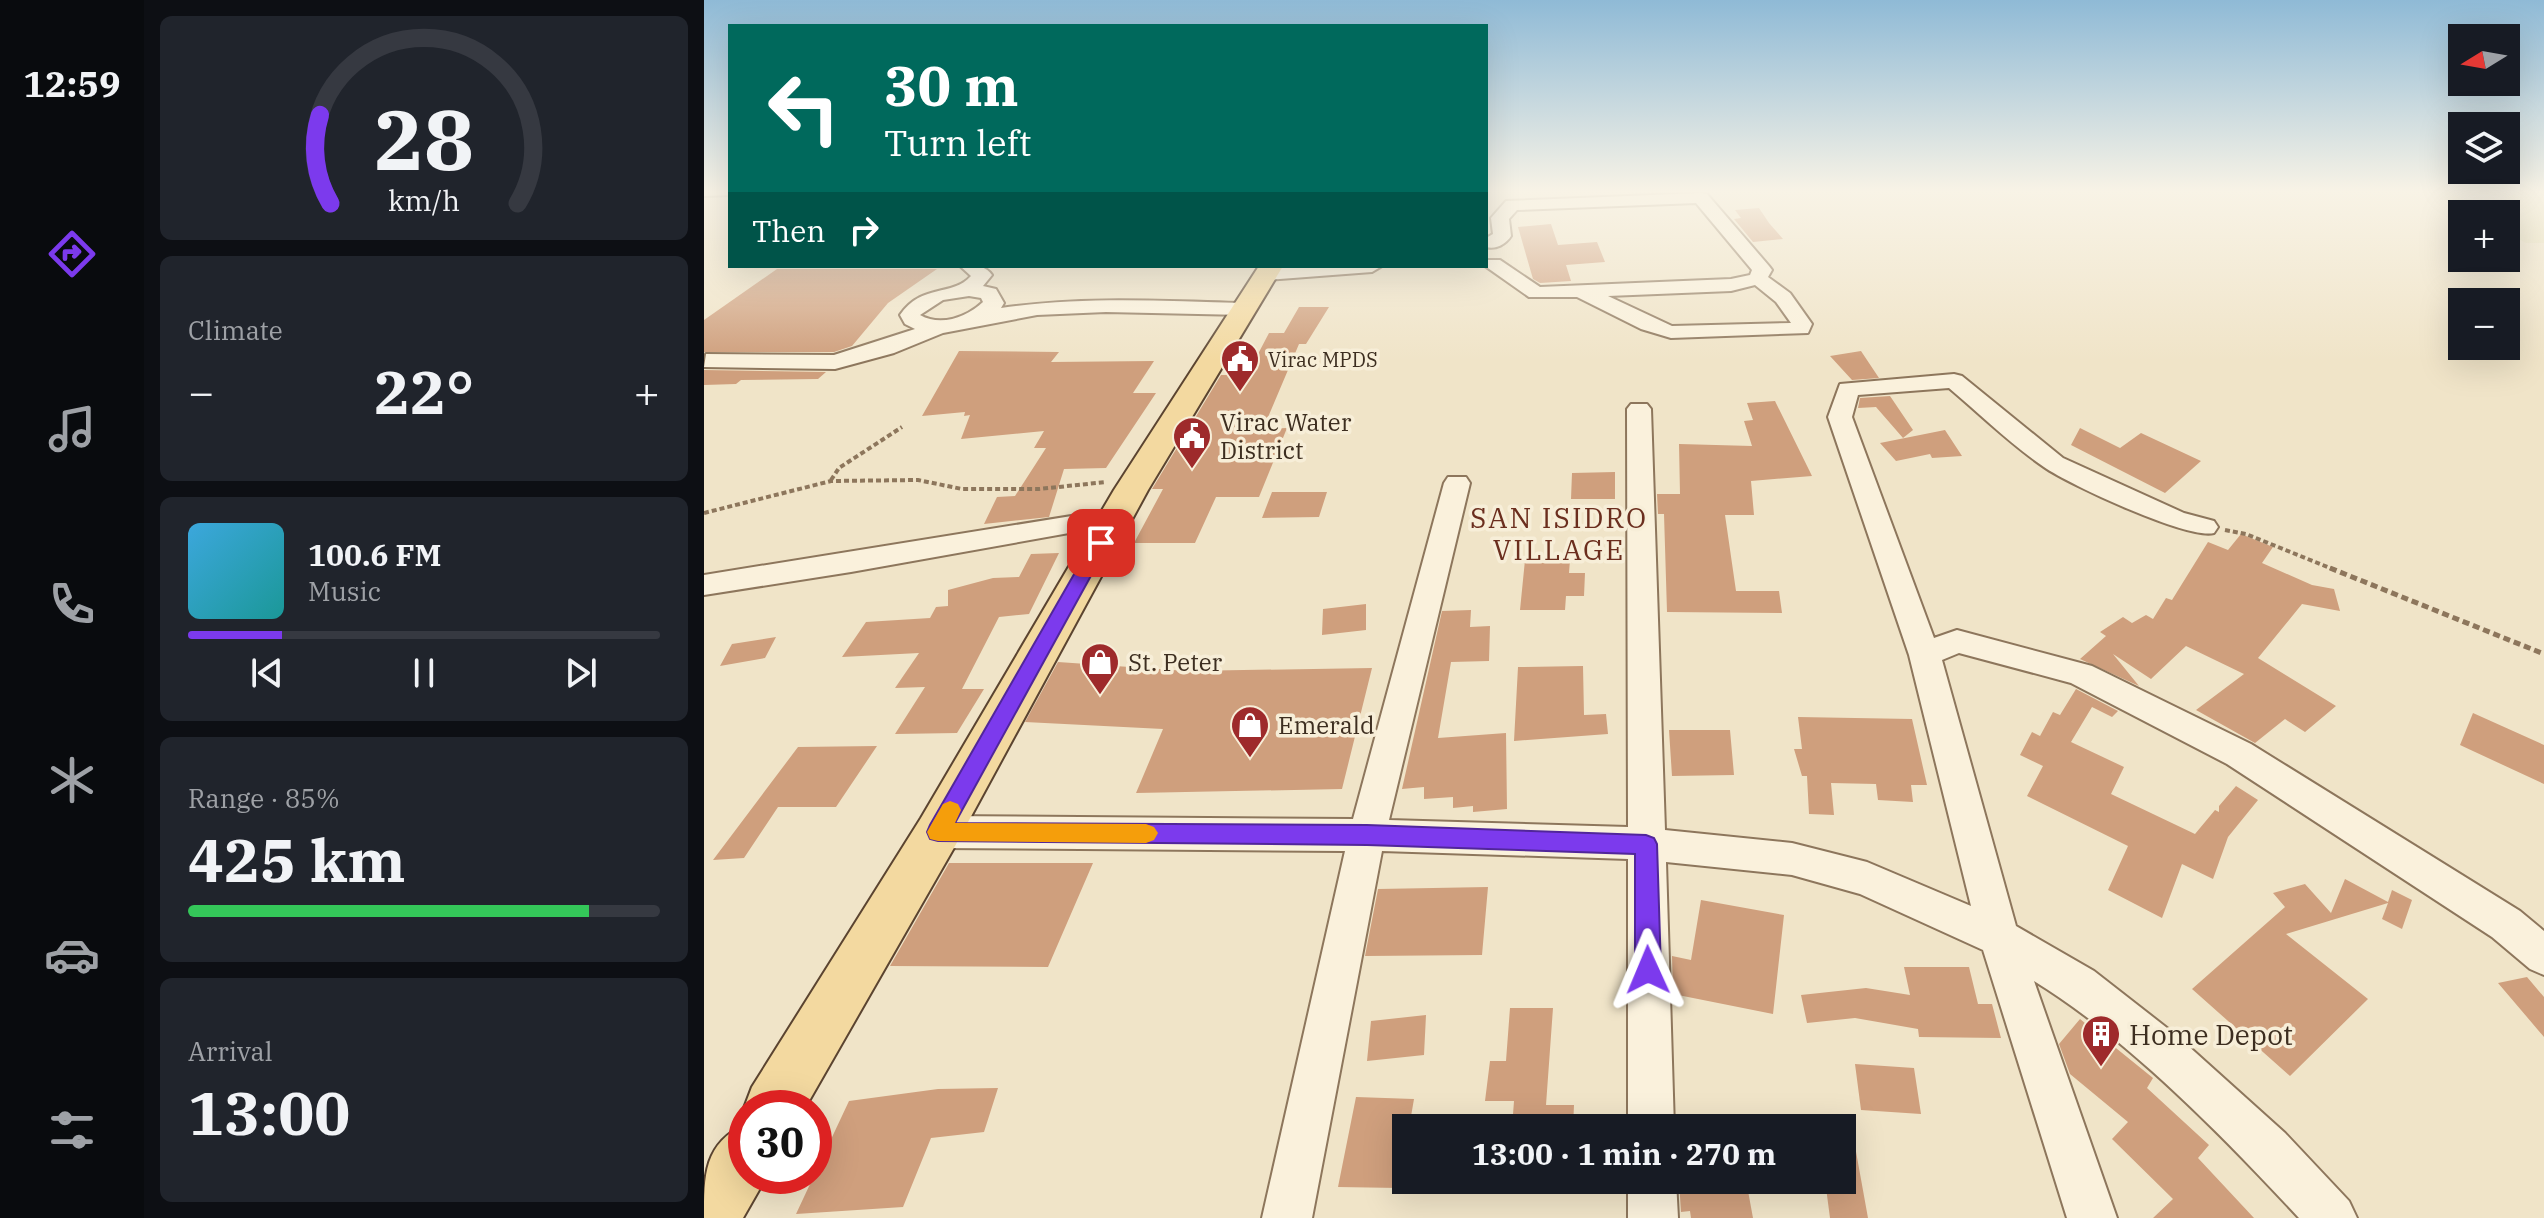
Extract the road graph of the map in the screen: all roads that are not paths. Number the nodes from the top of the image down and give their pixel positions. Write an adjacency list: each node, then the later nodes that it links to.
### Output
1 (1498, 247): 3 (street)
2 (1742, 247): 6 (street)
3 (1489, 265): 9 (street)
4 (973, 268): 8 (street)
5 (1357, 268): 7 (street)
6 (1757, 279): 9 (street); 9 (street)
7 (1264, 280): 8 (street); 10 (street); 15 (main road)
8 (979, 292): 10 (street); 11 (street)
9 (1576, 293)
10 (969, 320): 11 (street)
11 (941, 326): 12 (street)
12 (706, 361)
13 (1639, 409): 21 (street)
14 (1457, 483): 20 (street)
15 (1115, 517): 17 (street); 19 (main road)
16 (2204, 527): 18 (street)
17 (704, 585)
18 (1925, 655): 22 (street); 23 (street)
19 (938, 832): 20 (street); 24 (main road)
20 (1367, 835): 21 (street); 29 (street)
21 (1646, 844): 22 (street); 25 (street)
22 (1999, 938): 31 (street); 32 (street)
23 (2544, 956)
24 (784, 1090)
25 (1651, 1114)
26 (728, 1182): 28 (main road)
27 (1652, 1194): 30 (street)
28 (707, 1215)
29 (1287, 1218)
30 (1653, 1218)
31 (2092, 1218)
32 (2332, 1218)

